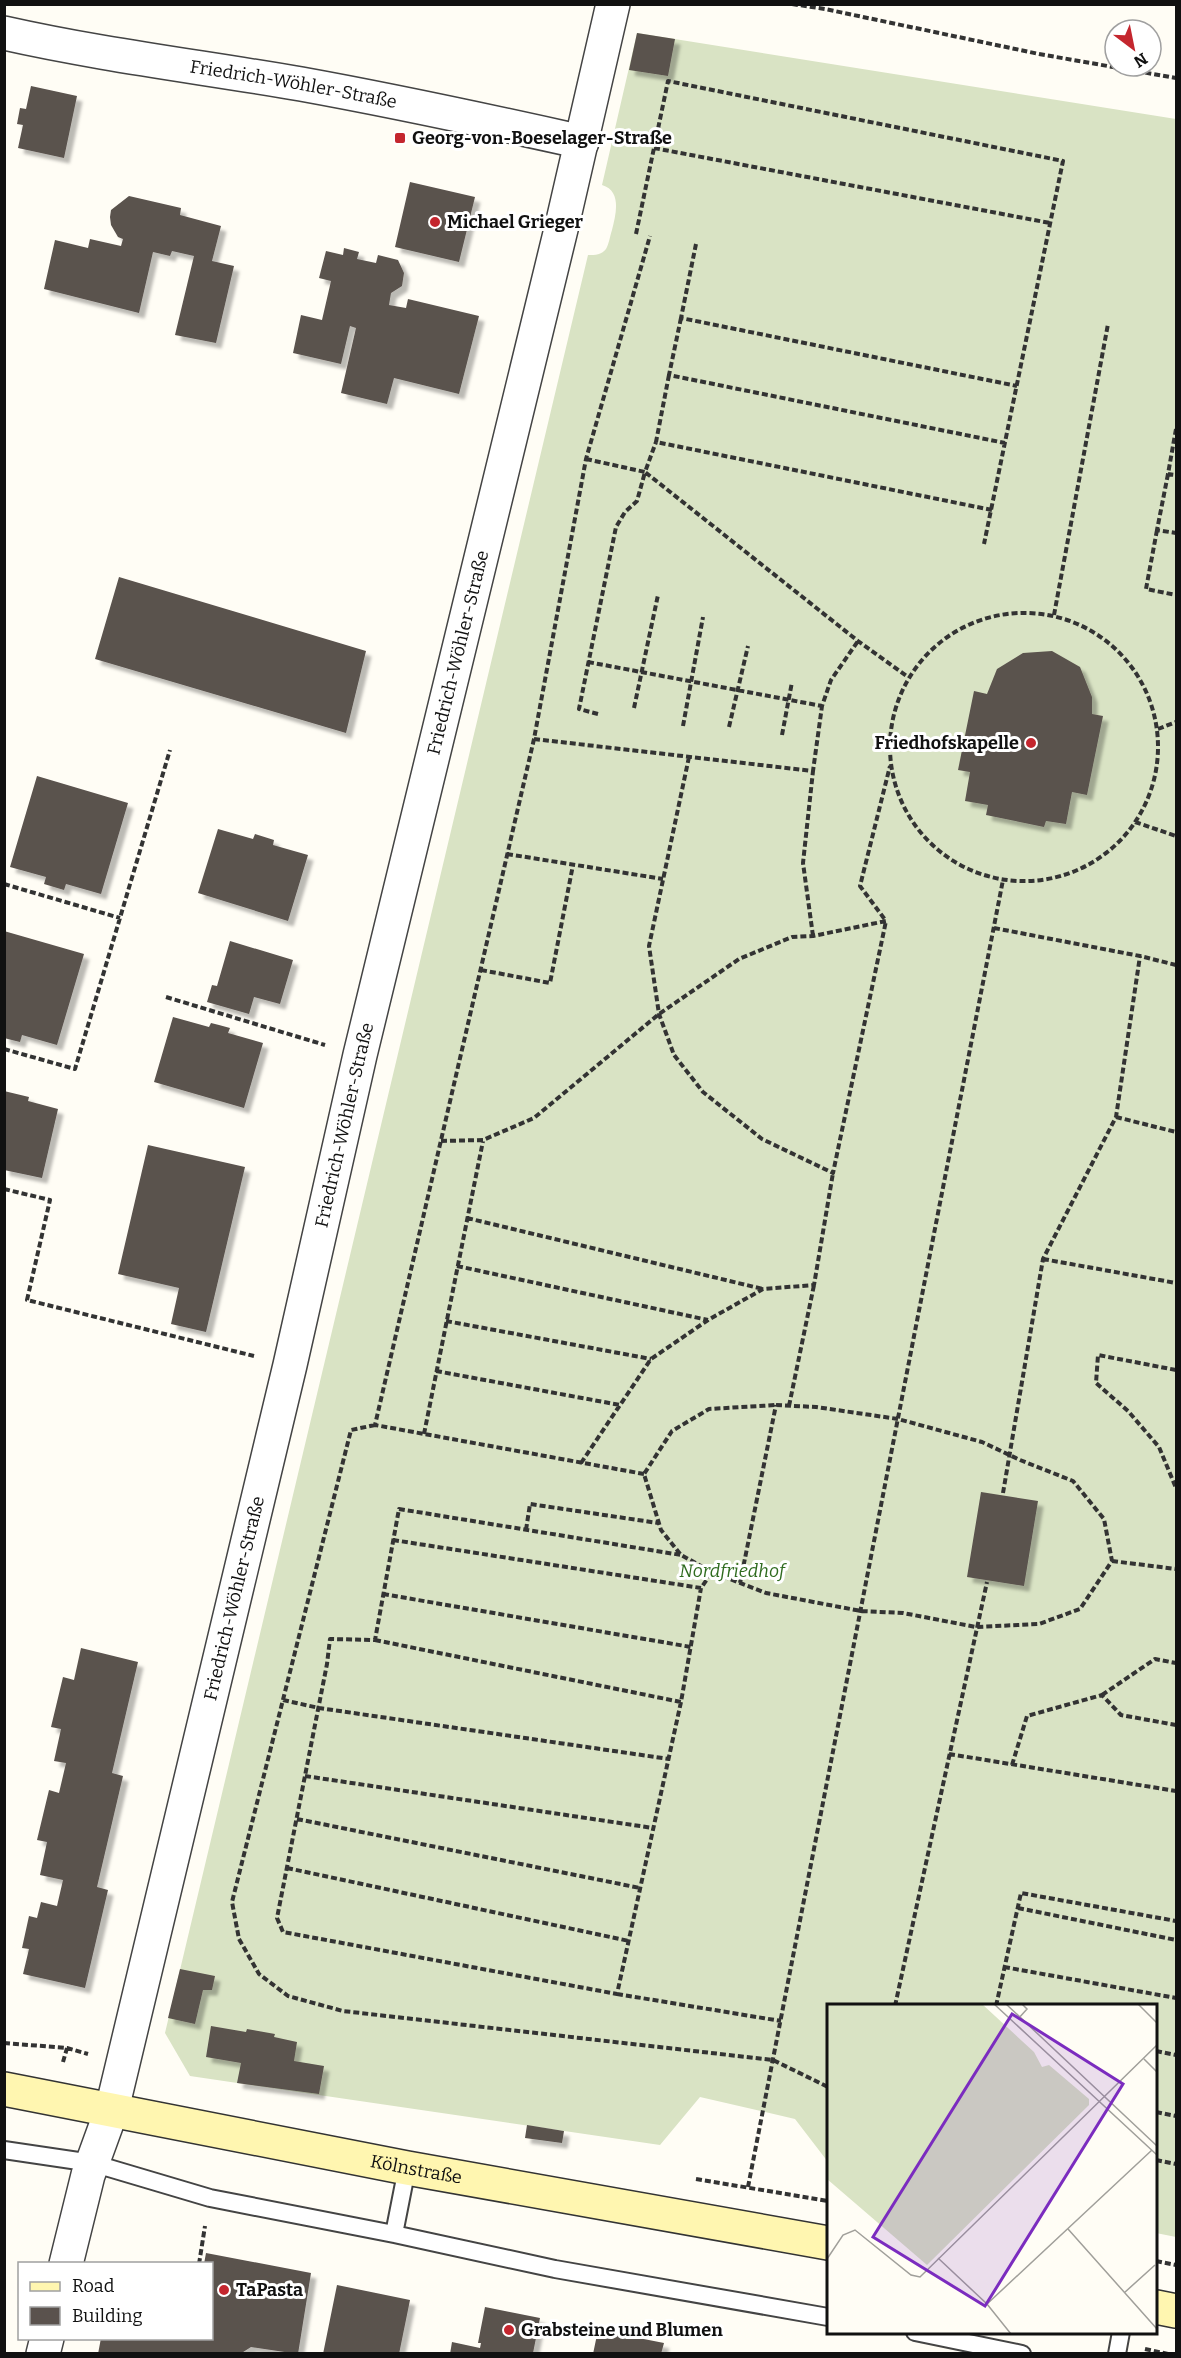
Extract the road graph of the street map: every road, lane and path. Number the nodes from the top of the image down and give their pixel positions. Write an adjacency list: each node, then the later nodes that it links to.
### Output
1 (613, 4): 6 (street, Friedrich-Wöhler-Straße)
2 (792, 4): 3 (path)
3 (826, 7): 5 (path)
4 (4, 33): 6 (street, Friedrich-Wöhler-Straße)
5 (1176, 78)
6 (582, 142): 70 (street, Friedrich-Wöhler-Straße)
7 (654, 148): 8 (path); 8 (path); 9 (path)
8 (1050, 224): 15 (path)
9 (636, 234)
10 (650, 236): 19 (path)
11 (696, 244): 12 (path)
12 (681, 318): 14 (path); 15 (path)
13 (1108, 324): 29 (path)
14 (669, 375): 17 (path); 18 (path)
15 (1017, 386): 18 (path)
16 (1176, 429): 21 (path)
17 (656, 442): 20 (path); 23 (path)
18 (1005, 443): 23 (path)
19 (586, 459): 20 (path); 48 (path)
20 (645, 472): 31 (path); 33 (path)
21 (1168, 474): 22 (path); 24 (path)
22 (1176, 475)
23 (992, 510): 26 (path)
24 (1157, 530): 25 (path); 28 (path)
25 (1176, 533)
26 (984, 544)
27 (658, 595): 34 (path)
28 (1176, 595)
29 (1054, 615): 35 (path); 46 (path)
30 (703, 617): 36 (path)
31 (858, 640): 35 (path); 40 (path)
32 (748, 646): 38 (path)
33 (588, 662): 34 (path); 42 (path)
34 (640, 672): 36 (path); 41 (path)
35 (908, 677): 51 (path)
36 (690, 681): 38 (path); 44 (path)
37 (792, 682): 39 (path)
38 (738, 690): 39 (path); 45 (path)
39 (789, 700): 40 (path); 47 (path)
40 (822, 706): 52 (path)
41 (634, 708)
42 (598, 714)
43 (1176, 722): 46 (path)
44 (683, 726)
45 (729, 727)
46 (1157, 729): 53 (path)
47 (782, 735)
48 (534, 739): 50 (path); 55 (path)
49 (170, 750): 60 (path)
50 (689, 757): 52 (path); 57 (path)
51 (890, 765): 58 (path); 61 (path)
52 (813, 771): 63 (path)
53 (1136, 822): 54 (path); 58 (path)
54 (1176, 836)
55 (507, 854): 56 (path); 66 (path)
56 (573, 865): 57 (path); 66 (path)
57 (663, 879): 68 (path)
58 (1003, 880): 62 (path)
59 (4, 884): 60 (path)
60 (120, 918): 69 (path)
61 (886, 921): 63 (path); 75 (path)
62 (994, 928): 64 (path); 92 (path)
63 (813, 936): 68 (path)
64 (1140, 956): 65 (path); 71 (path)
65 (1176, 965)
66 (480, 970): 74 (path)
67 (166, 997): 70 (path)
68 (659, 1014): 73 (path); 75 (path)
69 (4, 1049)
70 (360, 1056): 86 (street, Friedrich-Wöhler-Straße)
71 (1116, 1116): 72 (path); 78 (path)
72 (1176, 1132)
73 (483, 1140): 74 (path); 77 (path)
74 (441, 1141): 93 (path)
75 (833, 1173): 81 (path)
76 (4, 1189): 86 (path)
77 (467, 1218): 79 (path); 82 (path)
78 (1043, 1259): 80 (path); 95 (path)
79 (457, 1266): 83 (path); 84 (path)
80 (1176, 1282)
81 (814, 1285): 82 (path); 91 (path)
82 (763, 1290): 83 (path)
83 (708, 1320): 85 (path)
84 (446, 1321): 85 (path); 88 (path)
85 (651, 1359): 90 (path)
86 (290, 1365): 144 (street, Friedrich-Wöhler-Straße)
87 (1176, 1370): 98 (path)
88 (436, 1371): 90 (path); 94 (path)
89 (776, 1405): 91 (path); 97 (path); 108 (path)
90 (620, 1406): 96 (path)
91 (789, 1406): 92 (path)
92 (898, 1419): 95 (path); 111 (path)
93 (375, 1425): 94 (path); 117 (path)
94 (423, 1434): 96 (path)
95 (1010, 1456): 99 (path); 104 (path)
96 (581, 1463): 97 (path)
97 (644, 1474): 100 (path)
98 (1176, 1488)
99 (1003, 1493)
100 (658, 1522): 101 (path); 103 (path)
101 (526, 1530): 102 (path); 103 (path)
102 (393, 1540): 109 (path); 110 (path)
103 (681, 1555): 106 (path)
104 (1112, 1562): 105 (path); 112 (path)
105 (1176, 1569)
106 (712, 1572): 108 (path); 109 (path)
107 (987, 1582): 112 (path)
108 (740, 1583): 111 (path)
109 (701, 1588): 114 (path)
110 (383, 1594): 113 (path); 114 (path)
111 (861, 1611): 112 (path); 139 (path)
112 (976, 1627): 121 (path)
113 (375, 1640): 118 (path); 119 (path)
114 (691, 1647): 118 (path)
115 (1176, 1662): 116 (path)
116 (1102, 1695): 120 (path); 123 (path)
117 (283, 1700): 119 (path); 143 (path)
118 (681, 1702): 122 (path)
119 (319, 1708): 122 (path); 124 (path)
120 (1176, 1725)
121 (949, 1754): 123 (path); 137 (path)
122 (669, 1759): 127 (path)
123 (1012, 1765): 125 (path)
124 (305, 1776): 126 (path); 127 (path)
125 (1176, 1791)
126 (297, 1819): 128 (path); 129 (path)
127 (653, 1828): 129 (path)
128 (287, 1868): 133 (path); 135 (path)
129 (640, 1888): 133 (path)
130 (1018, 1908): 131 (path); 132 (path); 134 (path)
131 (1176, 1920)
132 (1176, 1940)
133 (629, 1941): 135 (path)
134 (1004, 1967): 136 (path); 138 (path)
135 (617, 1994): 139 (path)
136 (1176, 1998)
137 (895, 2004)
138 (996, 2004)
139 (780, 2021): 143 (path)
140 (4, 2043): 144 (path)
141 (1157, 2051): 142 (path)
142 (1176, 2055)
143 (773, 2060): 145 (path); 156 (path)
144 (124, 2062): 147 (street, Friedrich-Wöhler-Straße)
145 (827, 2087)
146 (4, 2089): 147 (main road, Kölnstraße)
147 (112, 2109): 152 (street, Friedrich-Wöhler-Straße); 154 (main road, Kölnstraße)
148 (1157, 2112): 149 (path)
149 (1176, 2116)
150 (4, 2150): 152 (lane)
151 (1157, 2160): 153 (path)
152 (92, 2163): 157 (lane); 162 (street, Friedrich-Wöhler-Straße)
153 (1176, 2164)
154 (407, 2168): 159 (lane); 160 (main road, Kölnstraße)
155 (690, 2178): 156 (path)
156 (748, 2187): 158 (path)
157 (210, 2198): 159 (lane); 163 (path)
158 (827, 2201)
159 (394, 2234): 167 (lane)
160 (827, 2243)
161 (1157, 2261): 164 (path)
162 (67, 2262)
163 (199, 2262)
164 (1176, 2265)
165 (1157, 2307): 166 (main road)
166 (1176, 2311)
167 (827, 2317)
168 (925, 2334): 170 (lane)
169 (1121, 2334): 171 (lane)
170 (1022, 2354)
171 (1117, 2354)

